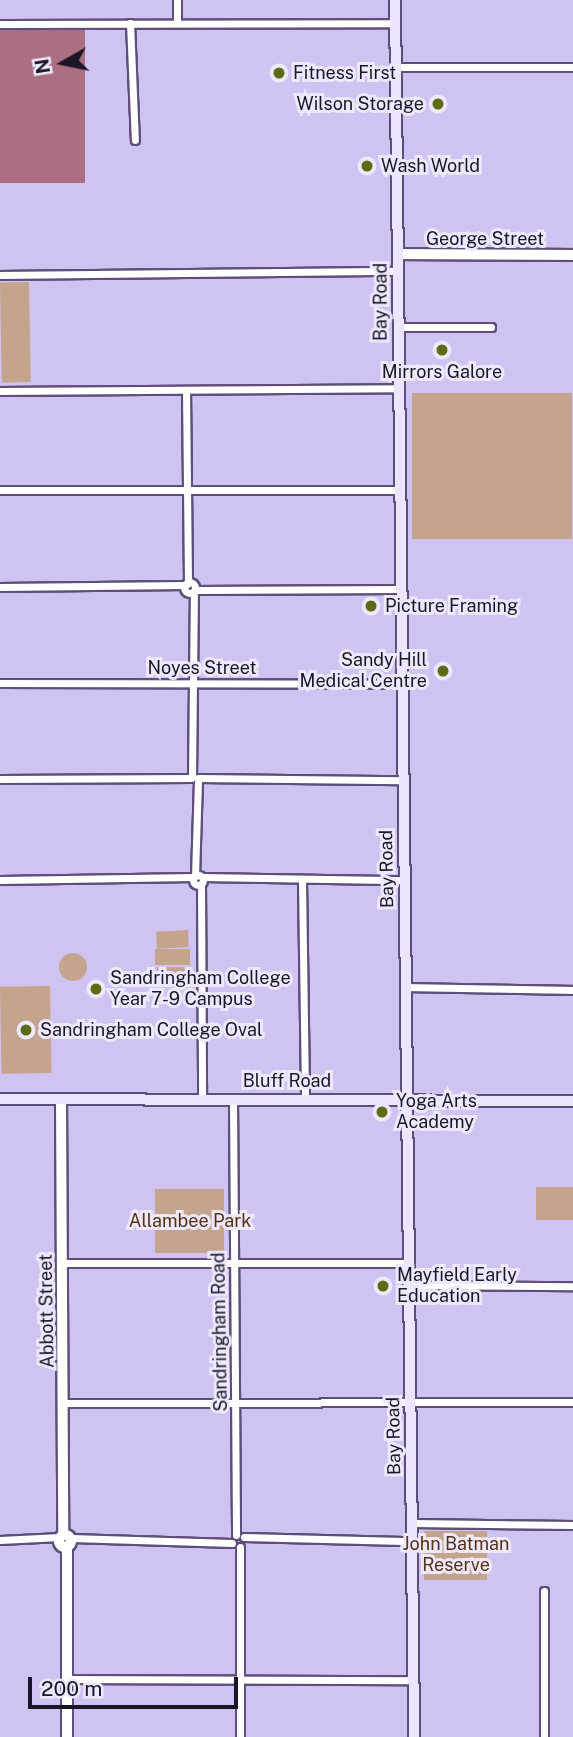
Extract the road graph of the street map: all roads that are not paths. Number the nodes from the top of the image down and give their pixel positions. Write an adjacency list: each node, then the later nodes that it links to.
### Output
1 (177, 0): 4 (street)
2 (395, 0): 5 (main road, Bay Road)
3 (130, 23): 4 (street); 6 (street); 9 (street)
4 (177, 23): 5 (street)
5 (395, 23): 7 (main road, Bay Road)
6 (0, 24)
7 (395, 67): 8 (street); 10 (main road, Bay Road)
8 (573, 67)
9 (135, 141)
10 (398, 254): 11 (street, George Street); 12 (main road, Bay Road)
11 (573, 255)
12 (398, 271): 13 (street); 14 (main road, Bay Road)
13 (0, 275)
14 (398, 327): 15 (street); 16 (main road, Bay Road)
15 (491, 327)
16 (399, 388): 17 (street); 21 (main road, Bay Road)
17 (186, 390): 18 (street); 19 (street)
18 (0, 391)
19 (189, 489): 20 (street); 21 (street); 23 (street)
20 (0, 490)
21 (400, 490): 24 (main road, Bay Road)
22 (0, 587): 23 (street)
23 (191, 588): 24 (street); 26 (street)
24 (402, 589): 27 (main road, Bay Road)
25 (0, 683): 26 (street, Noyes Street)
26 (192, 683): 27 (street, Noyes Street); 29 (street)
27 (404, 684): 30 (main road, Bay Road)
28 (0, 779): 29 (street)
29 (196, 780): 30 (street); 32 (street)
30 (403, 780): 34 (main road, Bay Road)
31 (0, 880): 32 (street)
32 (198, 880): 33 (street); 39 (street)
33 (302, 880): 34 (street); 41 (street)
34 (404, 880): 35 (main road, Bay Road)
35 (406, 987): 36 (street); 42 (main road, Bay Road)
36 (573, 990)
37 (0, 1098): 38 (main road, Bluff Road)
38 (61, 1099): 39 (main road, Bluff Road); 44 (street, Abbott Street)
39 (202, 1099): 40 (main road, Bluff Road)
40 (233, 1099): 41 (main road, Bluff Road); 45 (street, Sandringham Road)
41 (305, 1099): 42 (main road, Bluff Road)
42 (407, 1099): 43 (main road, Bluff Road); 46 (main road, Bay Road)
43 (573, 1101)
44 (62, 1263): 45 (street); 52 (street, Abbott Street)
45 (235, 1263): 46 (street); 50 (street, Sandringham Road)
46 (409, 1264): 47 (main road, Bay Road)
47 (410, 1285): 48 (street); 49 (main road, Bay Road)
48 (573, 1286)
49 (411, 1401): 50 (street); 51 (street); 53 (main road, Bay Road)
50 (236, 1402): 52 (street); 57 (street, Sandringham Road)
51 (573, 1402)
52 (64, 1403): 56 (street, Abbott Street)
53 (412, 1524): 54 (street); 58 (main road, Bay Road)
54 (573, 1525)
55 (0, 1540): 56 (street)
56 (65, 1540): 57 (street); 60 (street, Abbott Street)
57 (238, 1541): 58 (street); 61 (street, Sandringham Road)
58 (413, 1541): 62 (main road, Bay Road)
59 (544, 1591): 66 (street)
60 (67, 1679): 61 (street); 63 (street, Abbott Street)
61 (239, 1679): 62 (street); 64 (street, Sandringham Road)
62 (414, 1680): 65 (main road, Bay Road)
63 (67, 1737)
64 (240, 1737)
65 (414, 1737)
66 (544, 1737)

